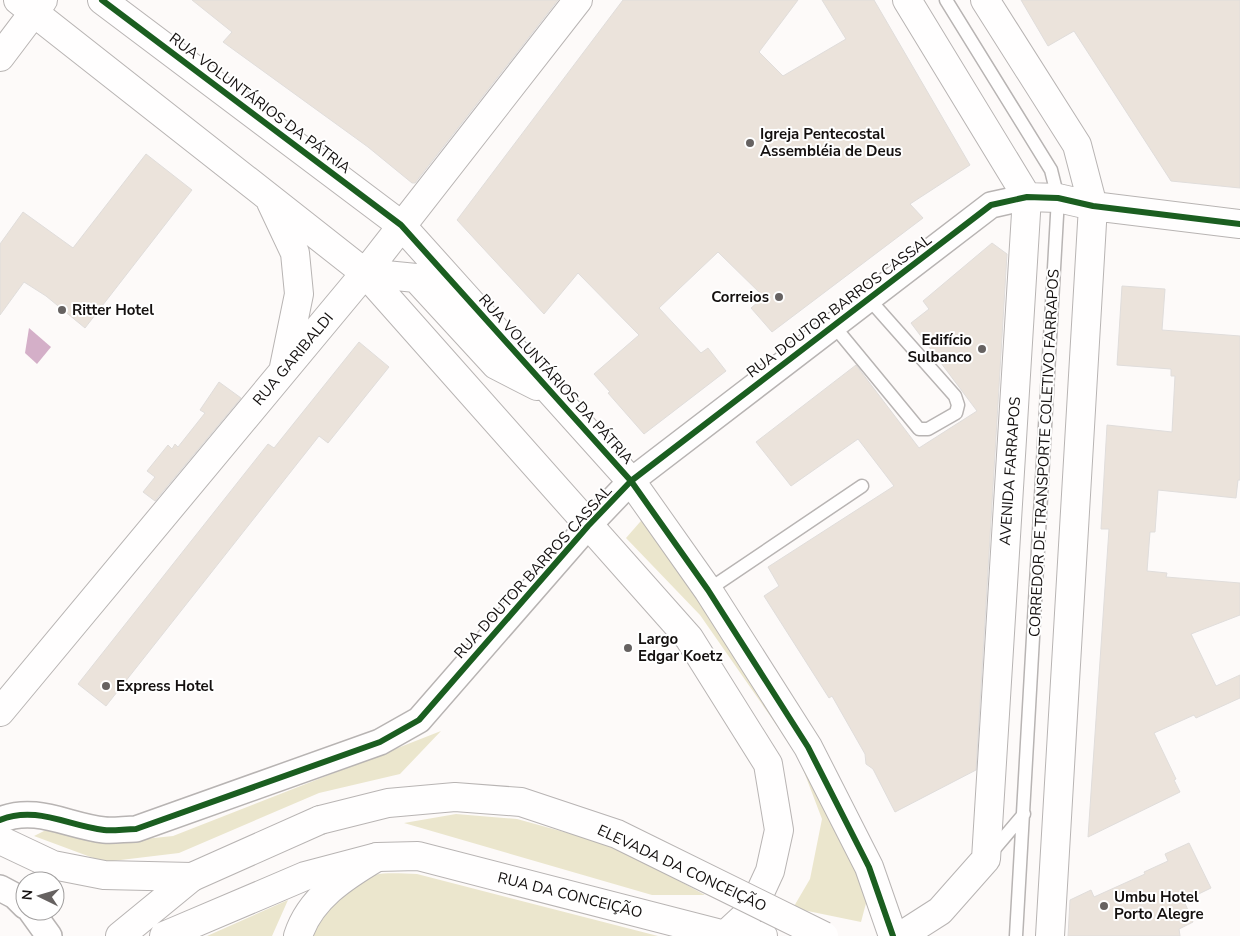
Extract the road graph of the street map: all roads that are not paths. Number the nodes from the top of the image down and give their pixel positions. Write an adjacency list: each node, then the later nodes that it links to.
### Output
1 (102, 0): 13 (main road, RUA VOLUNTÁRIOS DA PÁTRIA)
2 (578, 0): 13 (main road, RUA GARIBALDI)
3 (907, 0): 9 (main road)
4 (946, 0): 10 (lane, CORREDOR DE TRANSPORTE COLETIVO FARRAPOS)
5 (985, 0): 11 (main road)
6 (32, 4): 7 (main road); 8 (main road)
7 (0, 57)
8 (268, 197): 14 (main road); 17 (main road)
9 (1027, 197): 10 (main road, RUA DOUTOR BARROS CASSAL); 15 (street, RUA DOUTOR BARROS CASSAL); 28 (main road, AVENIDA FARRAPOS)
10 (1058, 198): 11 (main road, RUA DOUTOR BARROS CASSAL); 24 (lane, CORREDOR DE TRANSPORTE COLETIVO FARRAPOS)
11 (1093, 206): 12 (main road, RUA DOUTOR BARROS CASSAL); 43 (main road)
12 (1240, 224)
13 (401, 225): 14 (main road, RUA GARIBALDI); 18 (main road, RUA VOLUNTÁRIOS DA PÁTRIA)
14 (365, 272): 17 (main road, RUA GARIBALDI); 18 (main road); 21 (main road)
15 (869, 299): 16 (street, RUA DOUTOR BARROS CASSAL); 16 (lane)
16 (834, 326): 19 (street, RUA DOUTOR BARROS CASSAL)
17 (283, 371): 23 (main road, RUA GARIBALDI)
18 (553, 394): 19 (main road, RUA VOLUNTÁRIOS DA PÁTRIA)
19 (631, 481): 21 (street, RUA DOUTOR BARROS CASSAL); 22 (main road, RUA VOLUNTÁRIOS DA PÁTRIA)
20 (862, 486): 22 (lane)
21 (588, 526): 25 (street, RUA DOUTOR BARROS CASSAL); 33 (main road)
22 (708, 590): 40 (main road, RUA VOLUNTÁRIOS DA PÁTRIA)
23 (0, 712)
24 (1024, 814): 28 (lane); 42 (lane, CORREDOR DE TRANSPORTE COLETIVO FARRAPOS)
25 (0, 820)
26 (0, 840): 29 (main road)
27 (377, 857): 33 (main road, RUA DA CONCEIÇÃO); 36 (main road, RUA DA CONCEIÇÃO); 37 (main road)
28 (986, 859): 41 (main road)
29 (192, 877): 35 (main road); 39 (main road, ELEVADA DA CONCEIÇÃO, bridge)
30 (0, 888): 31 (street)
31 (15, 896)
32 (38, 921): 34 (street)
33 (725, 935): 38 (main road, RUA DA CONCEIÇÃO)
34 (49, 936)
35 (120, 936)
36 (164, 936)
37 (298, 936)
38 (764, 936)
39 (824, 936)
40 (893, 936)
41 (901, 936)
42 (1016, 936)
43 (1050, 936)

